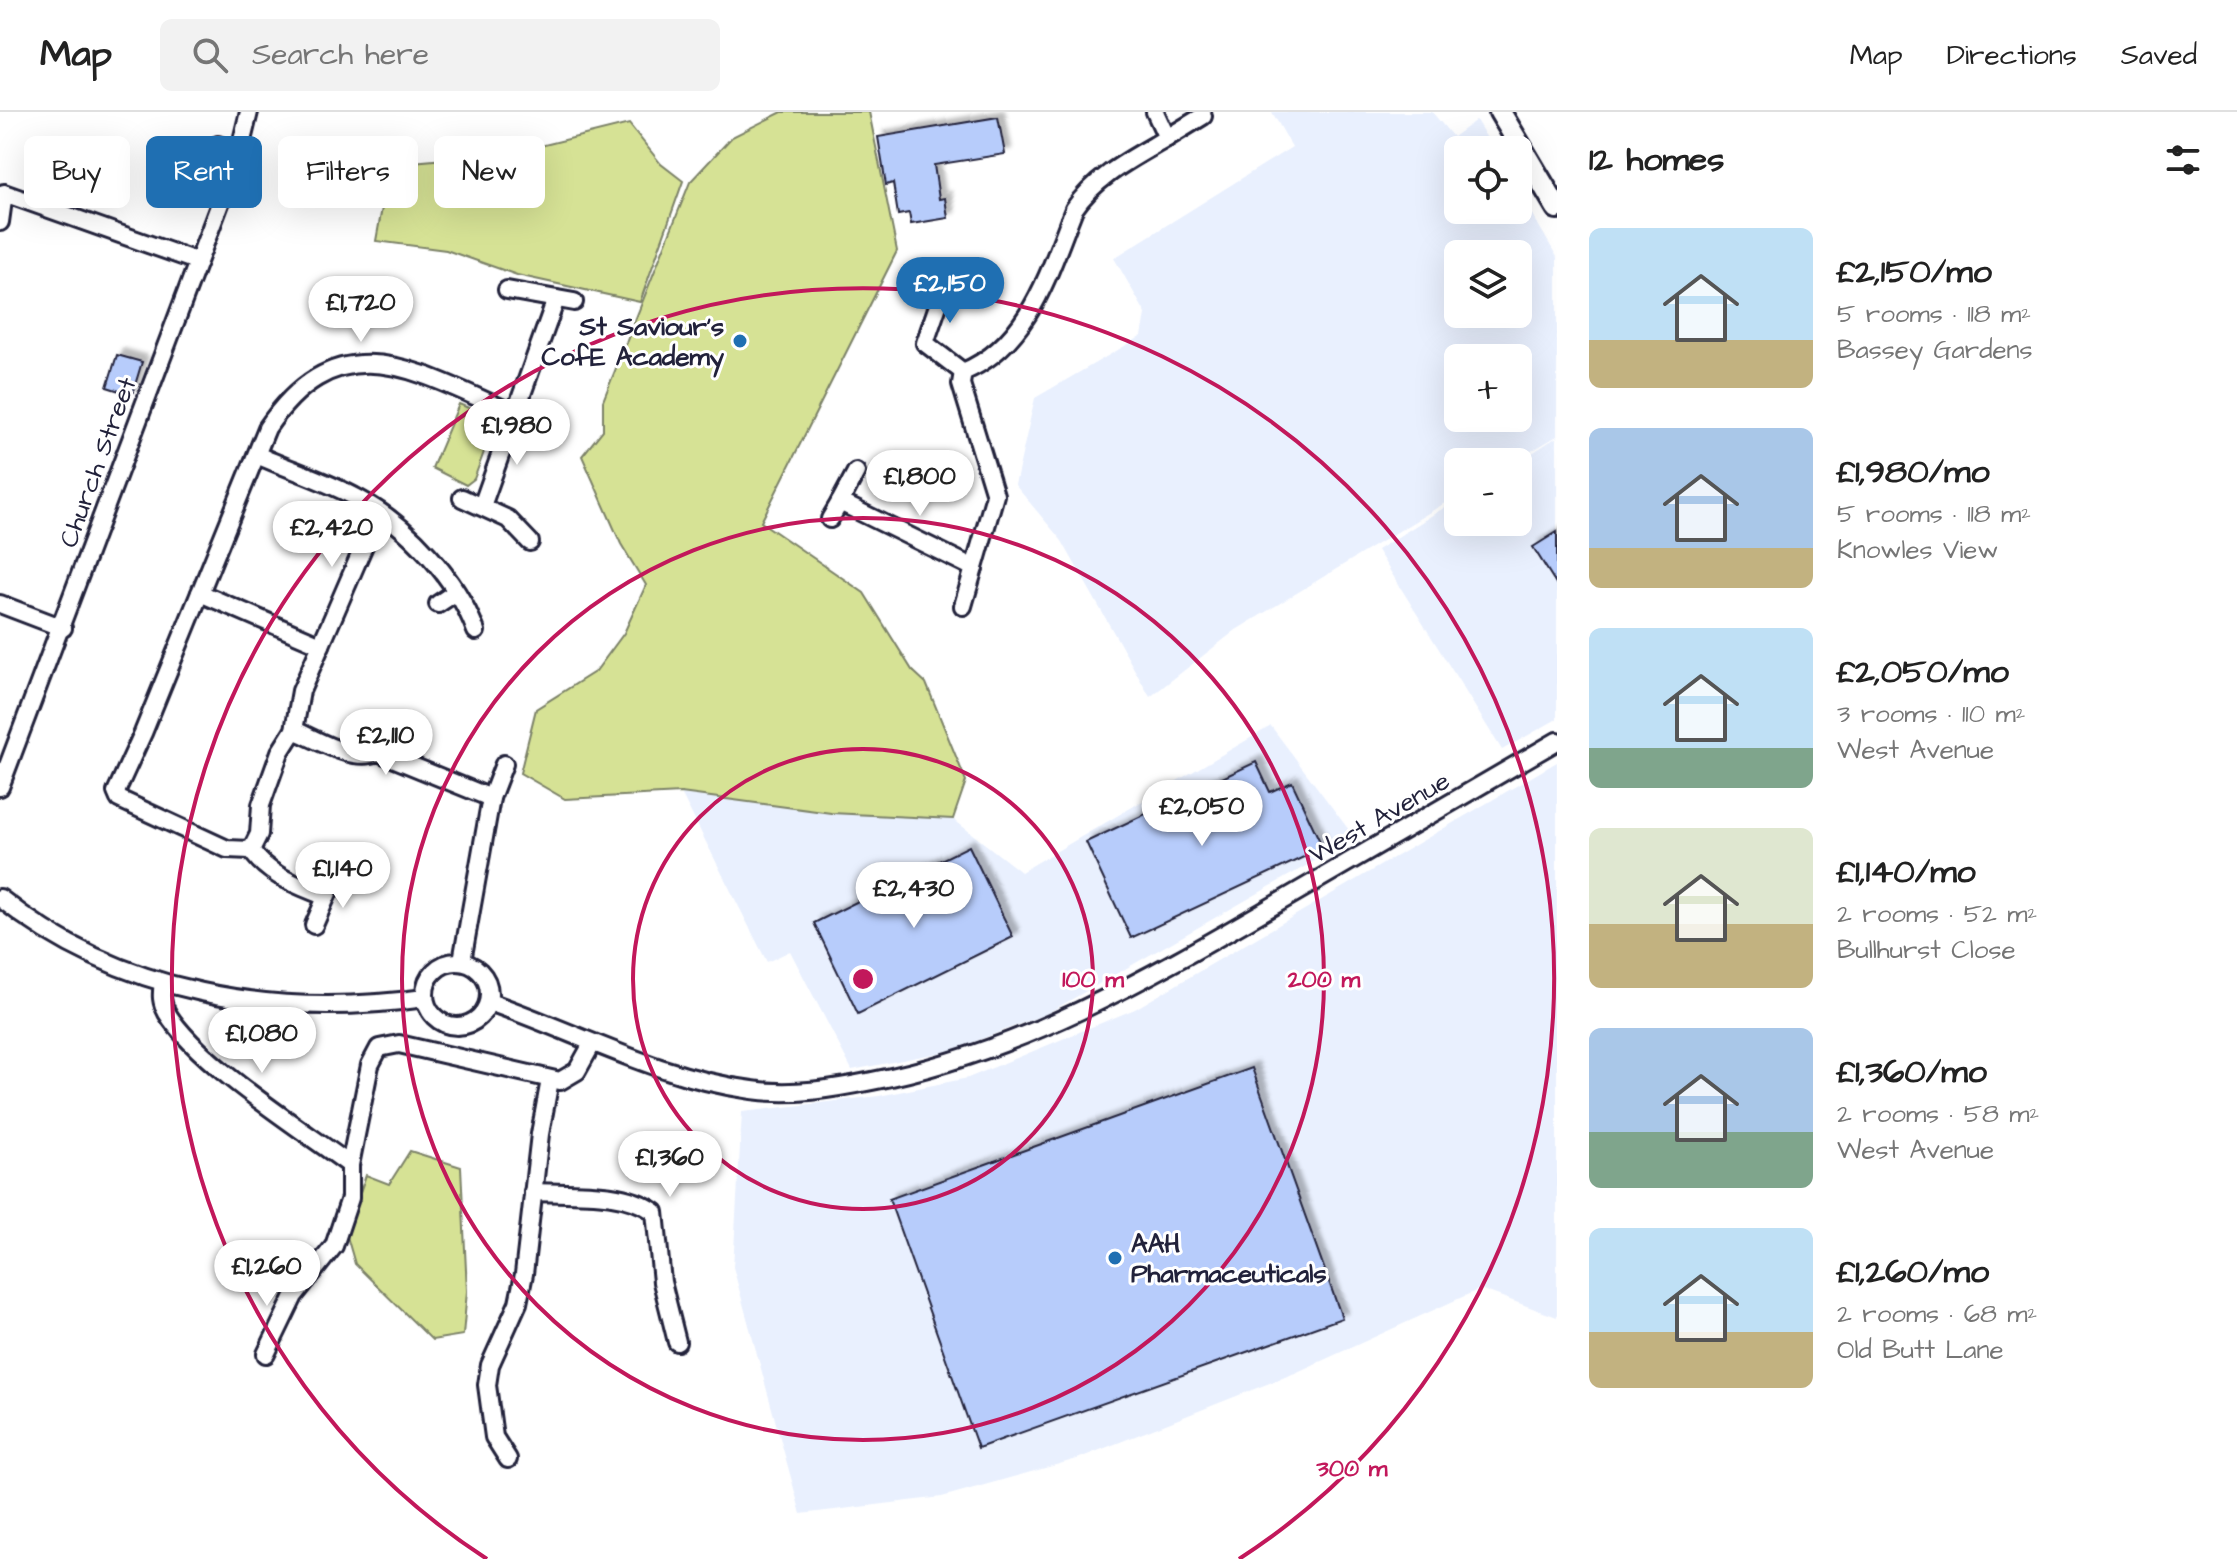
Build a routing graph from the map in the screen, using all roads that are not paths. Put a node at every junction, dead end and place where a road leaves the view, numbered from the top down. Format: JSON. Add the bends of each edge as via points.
{"nodes":[{"id":1,"x":249,"y":112,"type":"edge"},
{"id":2,"x":1155,"y":112,"type":"edge"},
{"id":3,"x":1500,"y":112,"type":"edge"},
{"id":4,"x":1203,"y":116,"type":"dead end"},
{"id":5,"x":243,"y":136,"type":"edge"},
{"id":6,"x":1167,"y":138,"type":"junction"},
{"id":7,"x":217,"y":208,"type":"edge"},
{"id":8,"x":1557,"y":208,"type":"edge"},
{"id":9,"x":0,"y":222,"type":"edge"},
{"id":10,"x":196,"y":261,"type":"junction"},
{"id":11,"x":974,"y":278,"type":"dead end"},
{"id":12,"x":507,"y":290,"type":"dead end"},
{"id":13,"x":556,"y":299,"type":"junction"},
{"id":14,"x":574,"y":302,"type":"dead end"},
{"id":15,"x":963,"y":372,"type":"junction"},
{"id":16,"x":515,"y":414,"type":"junction"},
{"id":17,"x":257,"y":455,"type":"junction"},
{"id":18,"x":856,"y":472,"type":"dead end"},
{"id":19,"x":462,"y":498,"type":"dead end"},
{"id":20,"x":840,"y":502,"type":"junction"},
{"id":21,"x":482,"y":506,"type":"junction"},
{"id":22,"x":383,"y":515,"type":"junction"},
{"id":23,"x":830,"y":519,"type":"dead end"},
{"id":24,"x":530,"y":542,"type":"dead end"},
{"id":25,"x":974,"y":568,"type":"junction"},
{"id":26,"x":456,"y":592,"type":"junction"},
{"id":27,"x":200,"y":593,"type":"junction"},
{"id":28,"x":0,"y":604,"type":"edge"},
{"id":29,"x":438,"y":604,"type":"dead end"},
{"id":30,"x":963,"y":606,"type":"dead end"},
{"id":31,"x":63,"y":628,"type":"junction"},
{"id":32,"x":476,"y":631,"type":"dead end"},
{"id":33,"x":321,"y":645,"type":"junction"},
{"id":34,"x":294,"y":730,"type":"junction"},
{"id":35,"x":1557,"y":741,"type":"edge"},
{"id":36,"x":504,"y":764,"type":"dead end"},
{"id":37,"x":0,"y":787,"type":"edge"},
{"id":38,"x":491,"y":798,"type":"junction"},
{"id":39,"x":251,"y":850,"type":"junction"},
{"id":40,"x":335,"y":877,"type":"dead end"},
{"id":41,"x":326,"y":897,"type":"junction"},
{"id":42,"x":0,"y":898,"type":"edge"},
{"id":43,"x":314,"y":925,"type":"dead end"},
{"id":44,"x":462,"y":961,"type":"junction"},
{"id":45,"x":163,"y":983,"type":"junction"},
{"id":46,"x":425,"y":998,"type":"junction"},
{"id":47,"x":489,"y":1002,"type":"junction"},
{"id":48,"x":592,"y":1044,"type":"junction"},
{"id":49,"x":550,"y":1080,"type":"junction"},
{"id":50,"x":350,"y":1165,"type":"junction"},
{"id":51,"x":533,"y":1192,"type":"junction"},
{"id":52,"x":677,"y":1342,"type":"dead end"},
{"id":53,"x":266,"y":1354,"type":"dead end"},
{"id":54,"x":508,"y":1459,"type":"dead end"}],
"edges":[{"from":1,"to":5,"type":"street","name":"Church Street"},
{"from":2,"to":6,"type":"street"},
{"from":3,"to":8,"type":"main road"},
{"from":4,"to":6,"type":"street"},
{"from":6,"to":15,"type":"street","via":[[1082,196],[1037,302],[1011,339],[982,364]]},
{"from":7,"to":10,"type":"street","name":"Church Street"},
{"from":9,"to":10,"type":"street","via":[[4,193]]},
{"from":10,"to":31,"type":"street","name":"Church Street"},
{"from":11,"to":15,"type":"street","via":[[944,288],[925,343]]},
{"from":12,"to":13,"type":"street"},
{"from":13,"to":14,"type":"street"},
{"from":13,"to":16,"type":"street"},
{"from":15,"to":25,"type":"street","via":[[961,384],[995,495]]},
{"from":16,"to":17,"type":"street","via":[[416,371],[355,364],[306,383],[285,401]]},
{"from":16,"to":21,"type":"street"},
{"from":17,"to":22,"type":"street","via":[[359,499]]},
{"from":17,"to":27,"type":"street"},
{"from":18,"to":20,"type":"street"},
{"from":19,"to":21,"type":"street"},
{"from":20,"to":23,"type":"street"},
{"from":20,"to":25,"type":"street"},
{"from":21,"to":24,"type":"street","via":[[517,526]]},
{"from":22,"to":26,"type":"street","via":[[399,526]]},
{"from":22,"to":33,"type":"street","via":[[366,541]]},
{"from":25,"to":30,"type":"street"},
{"from":26,"to":29,"type":"street"},
{"from":26,"to":32,"type":"street"},
{"from":27,"to":33,"type":"street"},
{"from":27,"to":39,"type":"street","via":[[116,792],[119,799],[227,849]]},
{"from":28,"to":31,"type":"street"},
{"from":31,"to":37,"type":"street","name":"Church Street"},
{"from":33,"to":34,"type":"street","via":[[301,691]]},
{"from":34,"to":38,"type":"street","via":[[343,751],[378,752]]},
{"from":34,"to":39,"type":"street","via":[[265,792],[259,834]]},
{"from":35,"to":48,"type":"street","name":"West Avenue","via":[[1134,986],[1026,1036],[930,1070],[832,1089],[753,1090],[688,1077]]},
{"from":36,"to":38,"type":"street"},
{"from":38,"to":44,"type":"street"},
{"from":39,"to":41,"type":"street","via":[[277,875]]},
{"from":40,"to":41,"type":"street"},
{"from":41,"to":43,"type":"street"},
{"from":42,"to":45,"type":"street","via":[[49,935]]},
{"from":44,"to":46,"type":"street","via":[[439,967],[428,981]]},
{"from":44,"to":47,"type":"street","via":[[480,971],[489,985]]},
{"from":45,"to":46,"type":"street","via":[[257,1002],[308,1006],[355,1008]]},
{"from":45,"to":50,"type":"street","via":[[161,998],[181,1032]]},
{"from":46,"to":47,"type":"street","via":[[440,1022],[456,1027],[472,1023]]},
{"from":47,"to":48,"type":"street","name":"West Avenue"},
{"from":48,"to":49,"type":"street","via":[[577,1071],[560,1081]]},
{"from":49,"to":50,"type":"street","via":[[399,1044],[379,1048],[370,1065]]},
{"from":49,"to":51,"type":"street"},
{"from":50,"to":53,"type":"street","via":[[350,1198],[334,1246],[294,1296]]},
{"from":51,"to":52,"type":"street","via":[[621,1198],[655,1212],[662,1282]]},
{"from":51,"to":54,"type":"street","via":[[518,1303],[490,1365],[487,1385],[494,1437]]}]}
